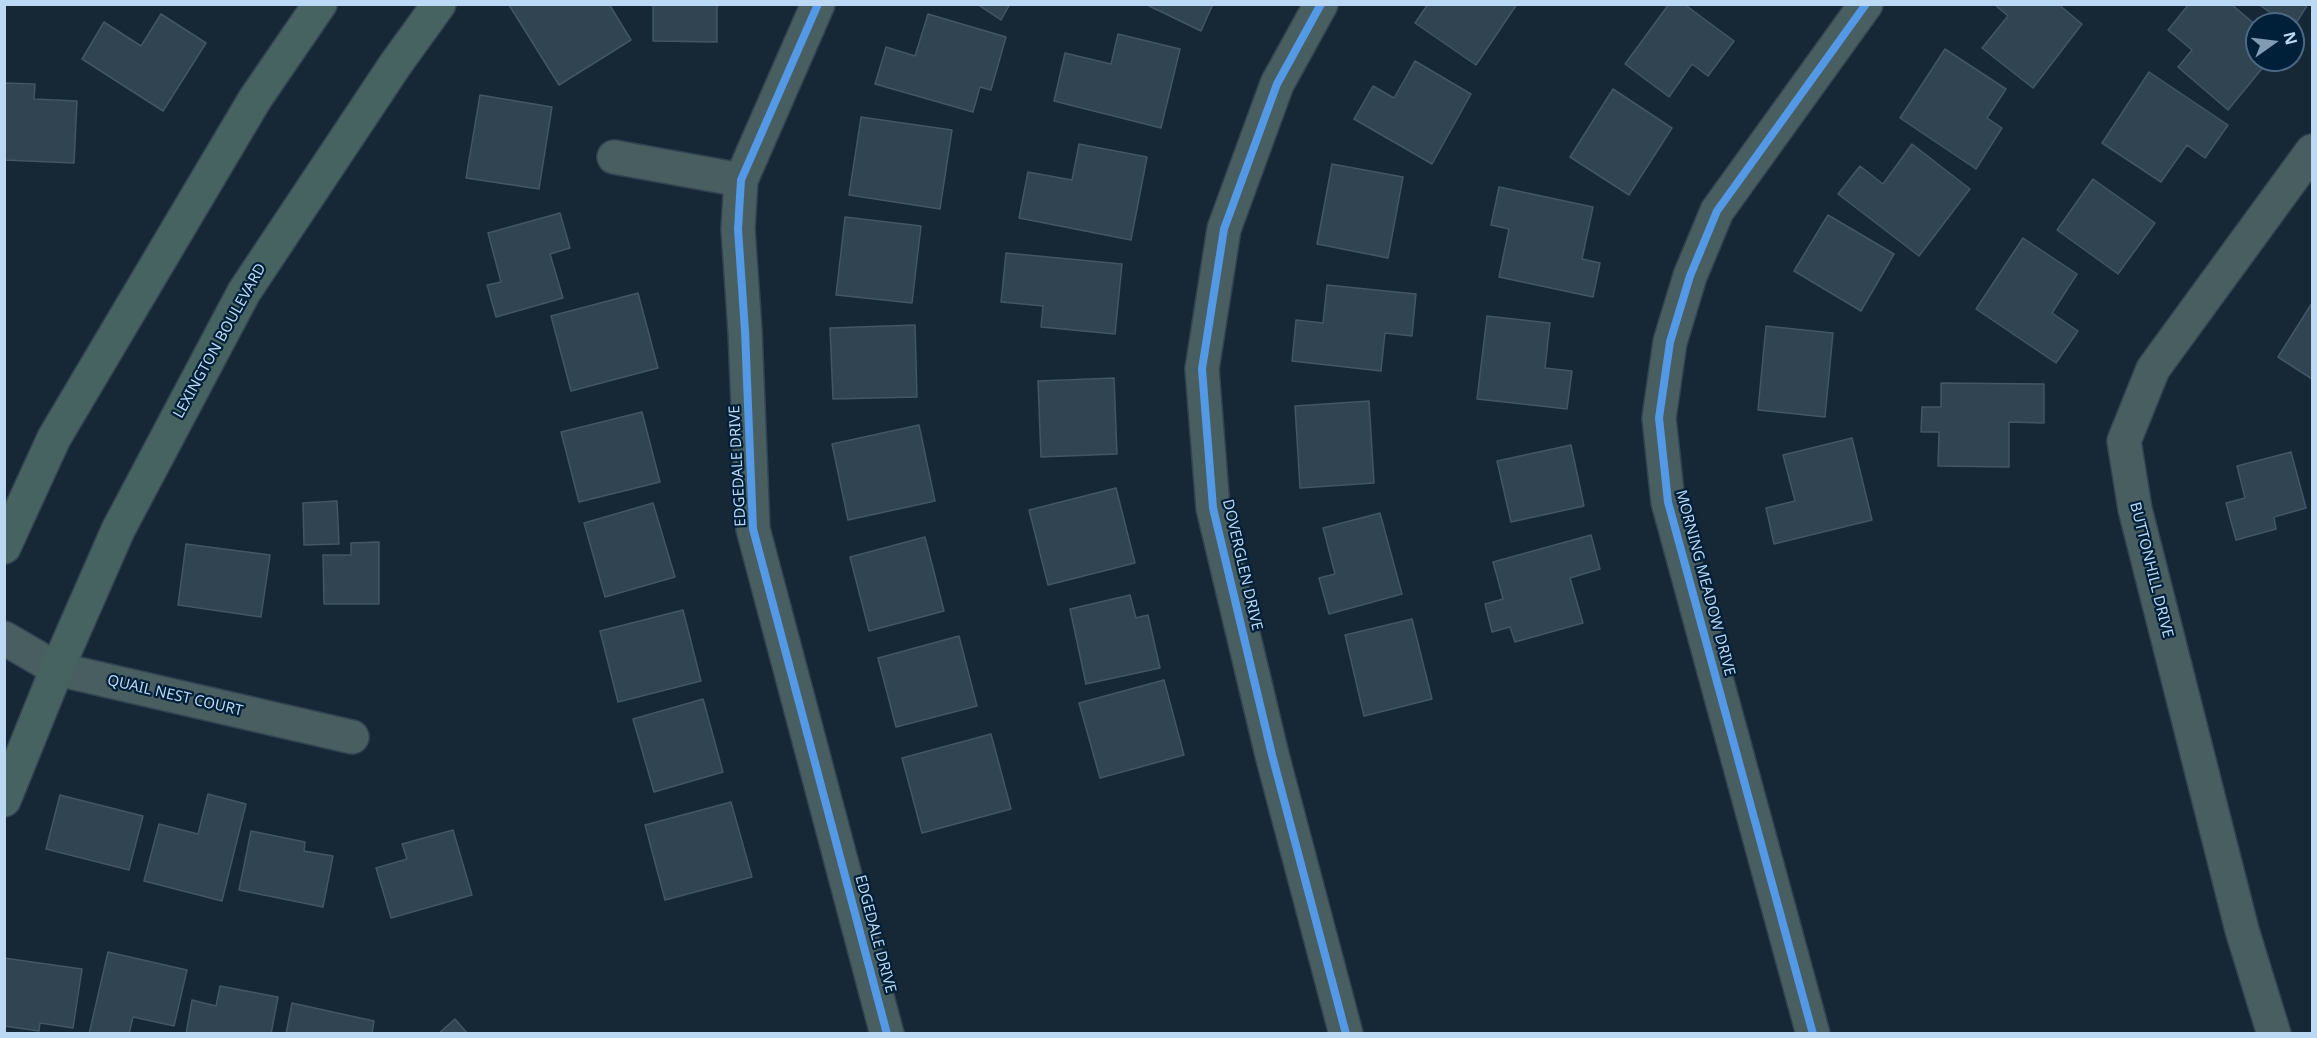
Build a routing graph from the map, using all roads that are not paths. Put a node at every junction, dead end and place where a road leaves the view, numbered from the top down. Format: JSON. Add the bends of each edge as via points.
{"nodes":[{"id":1,"x":320,"y":4,"type":"edge"},
{"id":2,"x":439,"y":4,"type":"edge"},
{"id":3,"x":818,"y":4,"type":"edge"},
{"id":4,"x":1321,"y":4,"type":"edge"},
{"id":5,"x":1866,"y":4,"type":"edge"},
{"id":6,"x":2313,"y":151,"type":"edge"},
{"id":7,"x":614,"y":157,"type":"dead end"},
{"id":8,"x":741,"y":180,"type":"junction"},
{"id":9,"x":4,"y":546,"type":"edge"},
{"id":10,"x":4,"y":638,"type":"edge"},
{"id":11,"x":57,"y":669,"type":"junction"},
{"id":12,"x":352,"y":737,"type":"dead end"},
{"id":13,"x":4,"y":800,"type":"edge"},
{"id":14,"x":887,"y":1034,"type":"edge"},
{"id":15,"x":1346,"y":1034,"type":"edge"},
{"id":16,"x":1813,"y":1034,"type":"edge"},
{"id":17,"x":2274,"y":1034,"type":"edge"}],
"edges":[{"from":1,"to":9,"type":"street","via":[[255,99],[60,428]]},
{"from":2,"to":11,"type":"street","name":"LEXINGTON BOULEVARD","via":[[244,292],[118,530]]},
{"from":3,"to":8,"type":"street","name":"EDGEDALE DRIVE"},
{"from":4,"to":15,"type":"street","name":"DOVERGLEN DRIVE","via":[[1277,84],[1224,229],[1202,369],[1213,508],[1272,755]]},
{"from":5,"to":16,"type":"street","name":"MORNING MEADOW DRIVE","via":[[1717,211],[1690,276],[1670,342],[1659,418],[1668,502]]},
{"from":6,"to":17,"type":"street","name":"BUTTONHILL DRIVE","via":[[2153,369],[2124,441],[2141,531],[2242,930]]},
{"from":7,"to":8,"type":"street"},
{"from":8,"to":14,"type":"street","name":"EDGEDALE DRIVE","via":[[738,229],[753,529]]},
{"from":10,"to":11,"type":"street","name":"QUAIL NEST COURT"},
{"from":11,"to":12,"type":"street","name":"QUAIL NEST COURT"},
{"from":11,"to":13,"type":"street","name":"LEXINGTON BOULEVARD"}]}
